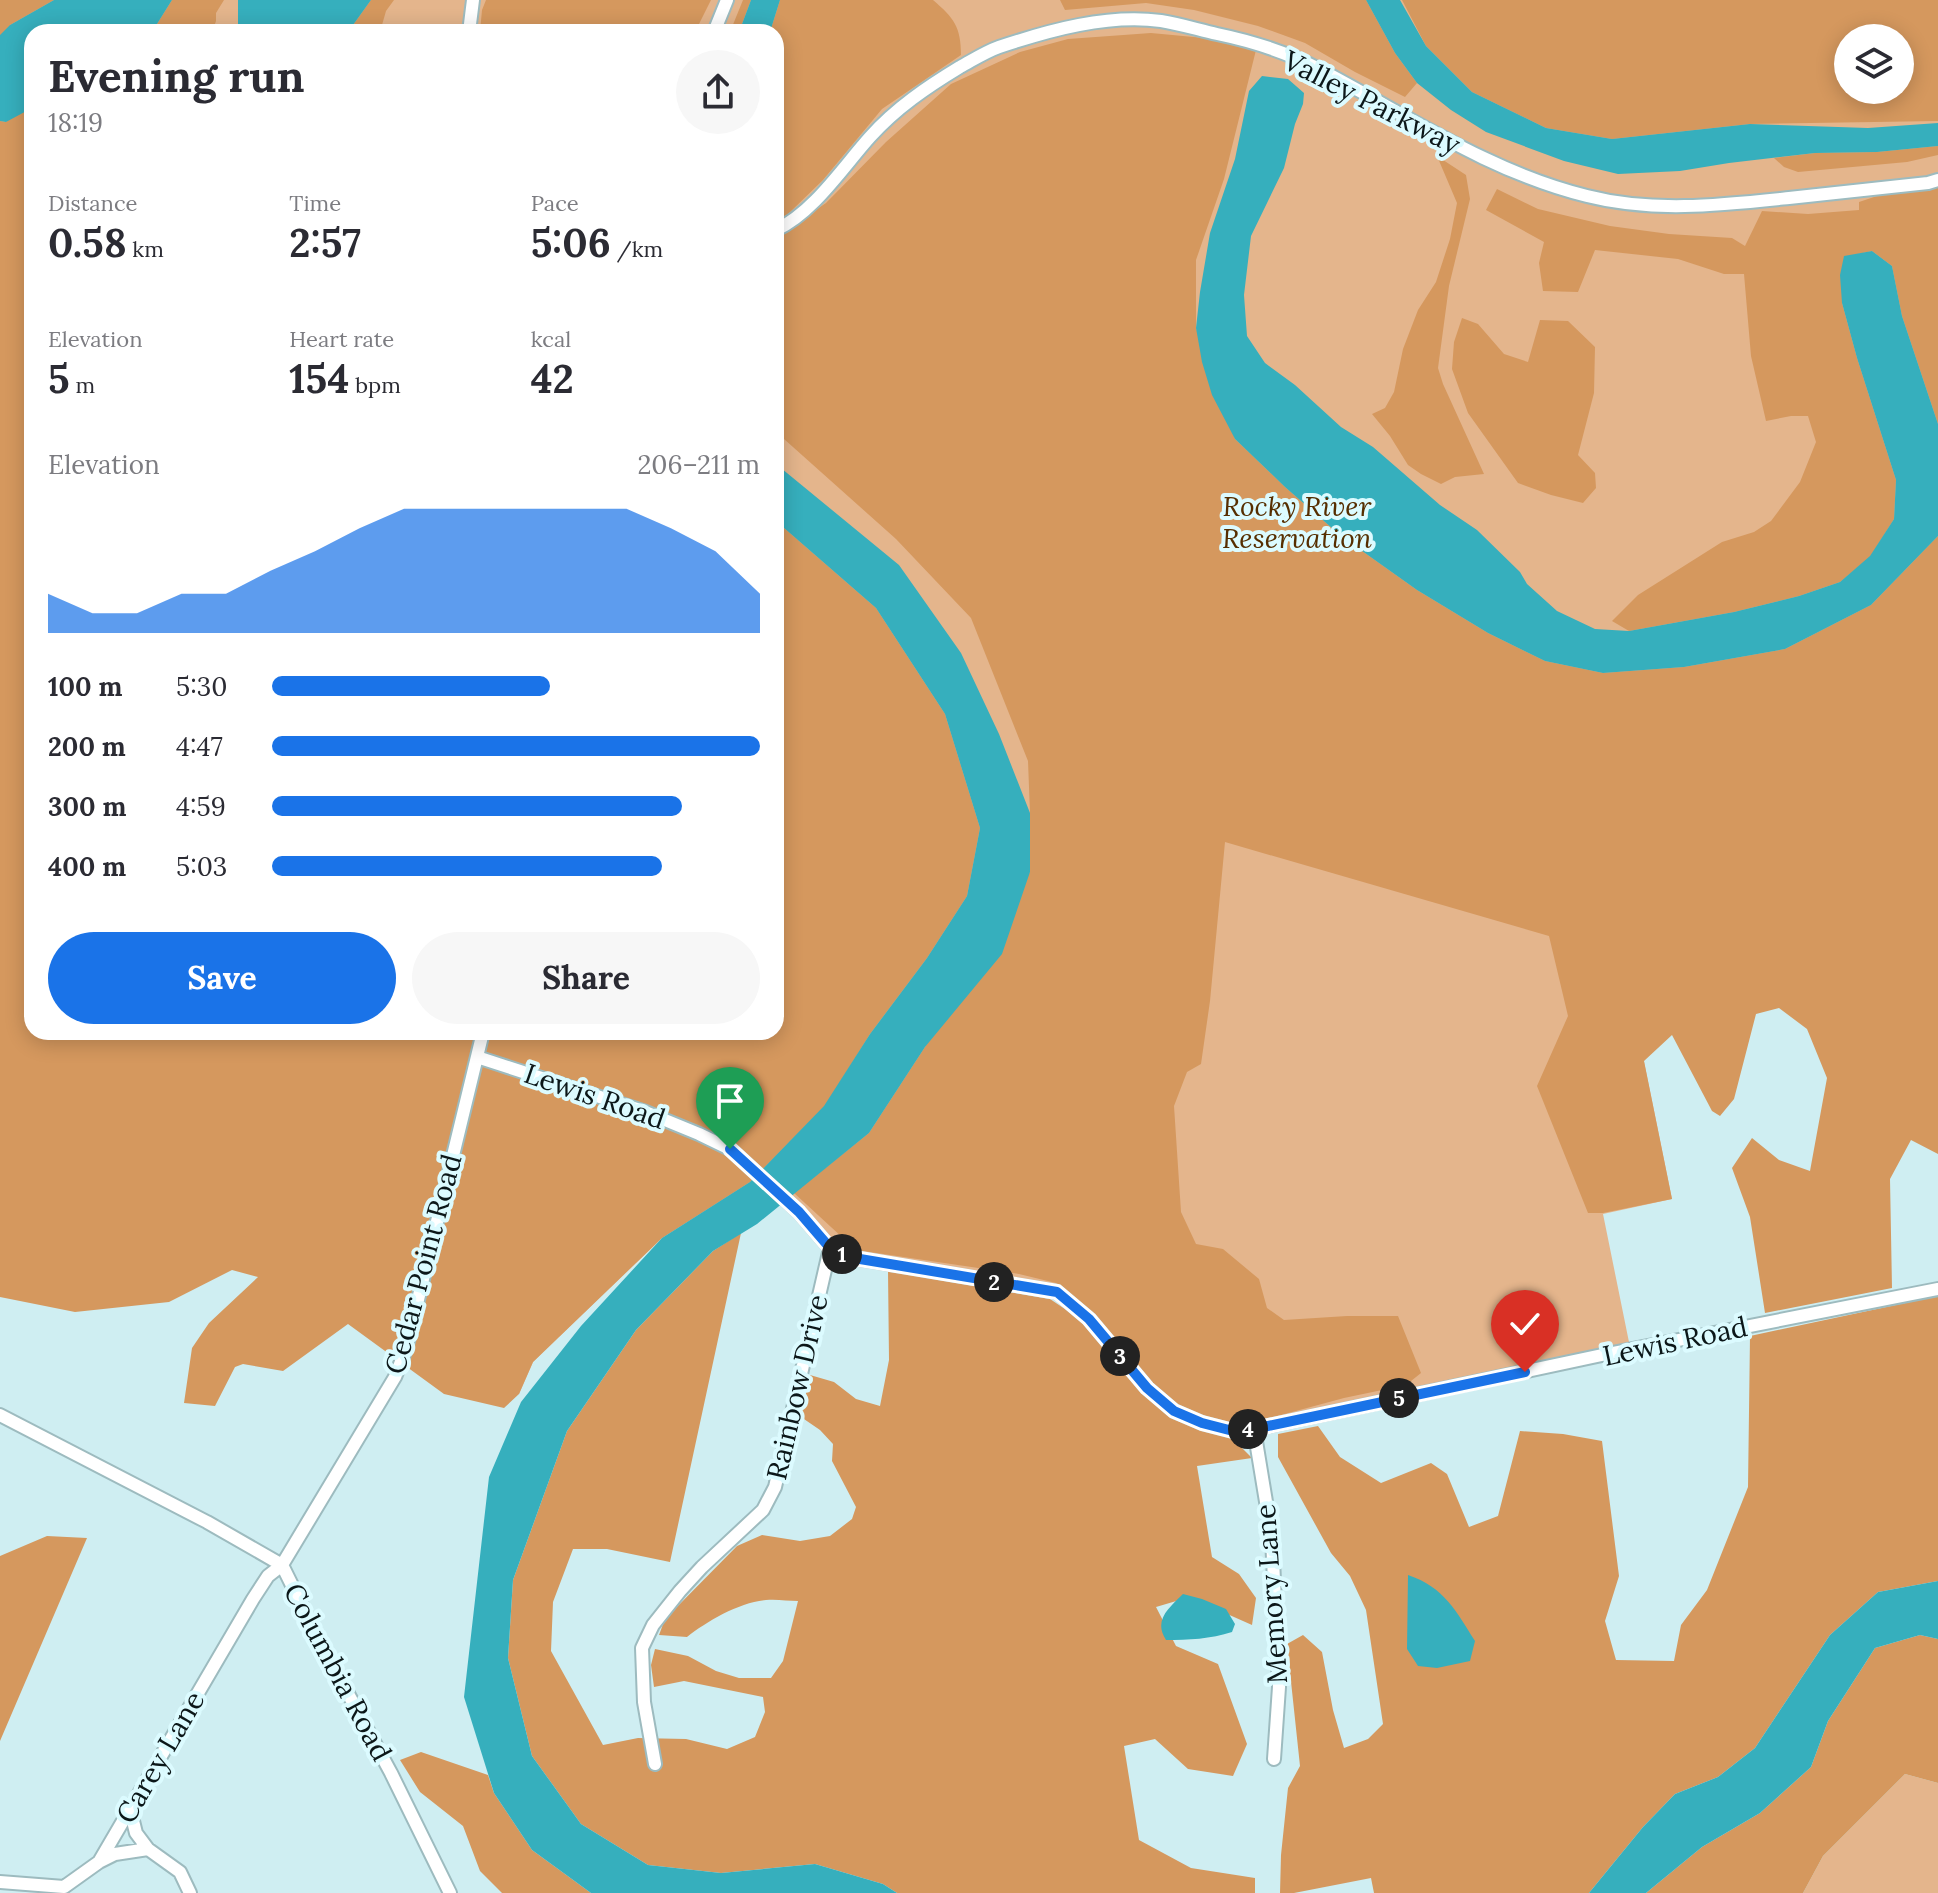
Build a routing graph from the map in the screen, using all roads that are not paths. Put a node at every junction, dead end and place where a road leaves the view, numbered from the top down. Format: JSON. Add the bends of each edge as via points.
{"nodes":[{"id":1,"x":473,"y":0,"type":"edge"},
{"id":2,"x":727,"y":0,"type":"edge"},
{"id":3,"x":470,"y":24,"type":"edge"},
{"id":4,"x":717,"y":24,"type":"edge"},
{"id":5,"x":1938,"y":180,"type":"edge"},
{"id":6,"x":784,"y":224,"type":"edge"},
{"id":7,"x":481,"y":1040,"type":"edge"},
{"id":8,"x":477,"y":1057,"type":"junction"},
{"id":9,"x":830,"y":1248,"type":"junction"},
{"id":10,"x":1938,"y":1289,"type":"edge"},
{"id":11,"x":0,"y":1415,"type":"edge"},
{"id":12,"x":1254,"y":1429,"type":"junction"},
{"id":13,"x":282,"y":1565,"type":"junction"},
{"id":14,"x":1274,"y":1759,"type":"dead end"},
{"id":15,"x":655,"y":1764,"type":"dead end"},
{"id":16,"x":133,"y":1804,"type":"junction"},
{"id":17,"x":148,"y":1849,"type":"junction"},
{"id":18,"x":99,"y":1862,"type":"junction"},
{"id":19,"x":0,"y":1882,"type":"edge"},
{"id":20,"x":190,"y":1893,"type":"edge"},
{"id":21,"x":450,"y":1893,"type":"edge"}],
"edges":[{"from":1,"to":3,"type":"street"},
{"from":2,"to":4,"type":"street"},
{"from":5,"to":6,"type":"street","name":"Valley Parkway","via":[[1685,206],[1590,197],[1486,160],[1315,67],[1264,47],[1161,21],[1125,20],[1066,28],[996,48],[935,82],[898,108],[810,205]]},
{"from":7,"to":8,"type":"street","name":"Cedar Point Road"},
{"from":8,"to":9,"type":"street","name":"Lewis Road","via":[[643,1111],[730,1149]]},
{"from":8,"to":13,"type":"street","name":"Cedar Point Road","via":[[401,1363]]},
{"from":9,"to":12,"type":"street","name":"Lewis Road","via":[[848,1257],[1057,1292],[1174,1411],[1233,1431]]},
{"from":9,"to":15,"type":"street","name":"Rainbow Drive","via":[[775,1487],[763,1510],[680,1591],[642,1648],[644,1702]]},
{"from":10,"to":12,"type":"street","name":"Lewis Road"},
{"from":11,"to":13,"type":"street","name":"Columbia Road"},
{"from":12,"to":14,"type":"street","name":"Memory Lane","via":[[1272,1538],[1279,1687]]},
{"from":13,"to":16,"type":"street","name":"Carey Lane","via":[[253,1599]]},
{"from":13,"to":21,"type":"street","name":"Columbia Road"},
{"from":16,"to":17,"type":"street","via":[[136,1833]]},
{"from":16,"to":18,"type":"street","name":"Carey Lane"},
{"from":17,"to":18,"type":"street"},
{"from":17,"to":20,"type":"street","via":[[180,1872]]},
{"from":18,"to":19,"type":"street","name":"Carey Lane","via":[[64,1887]]}]}
